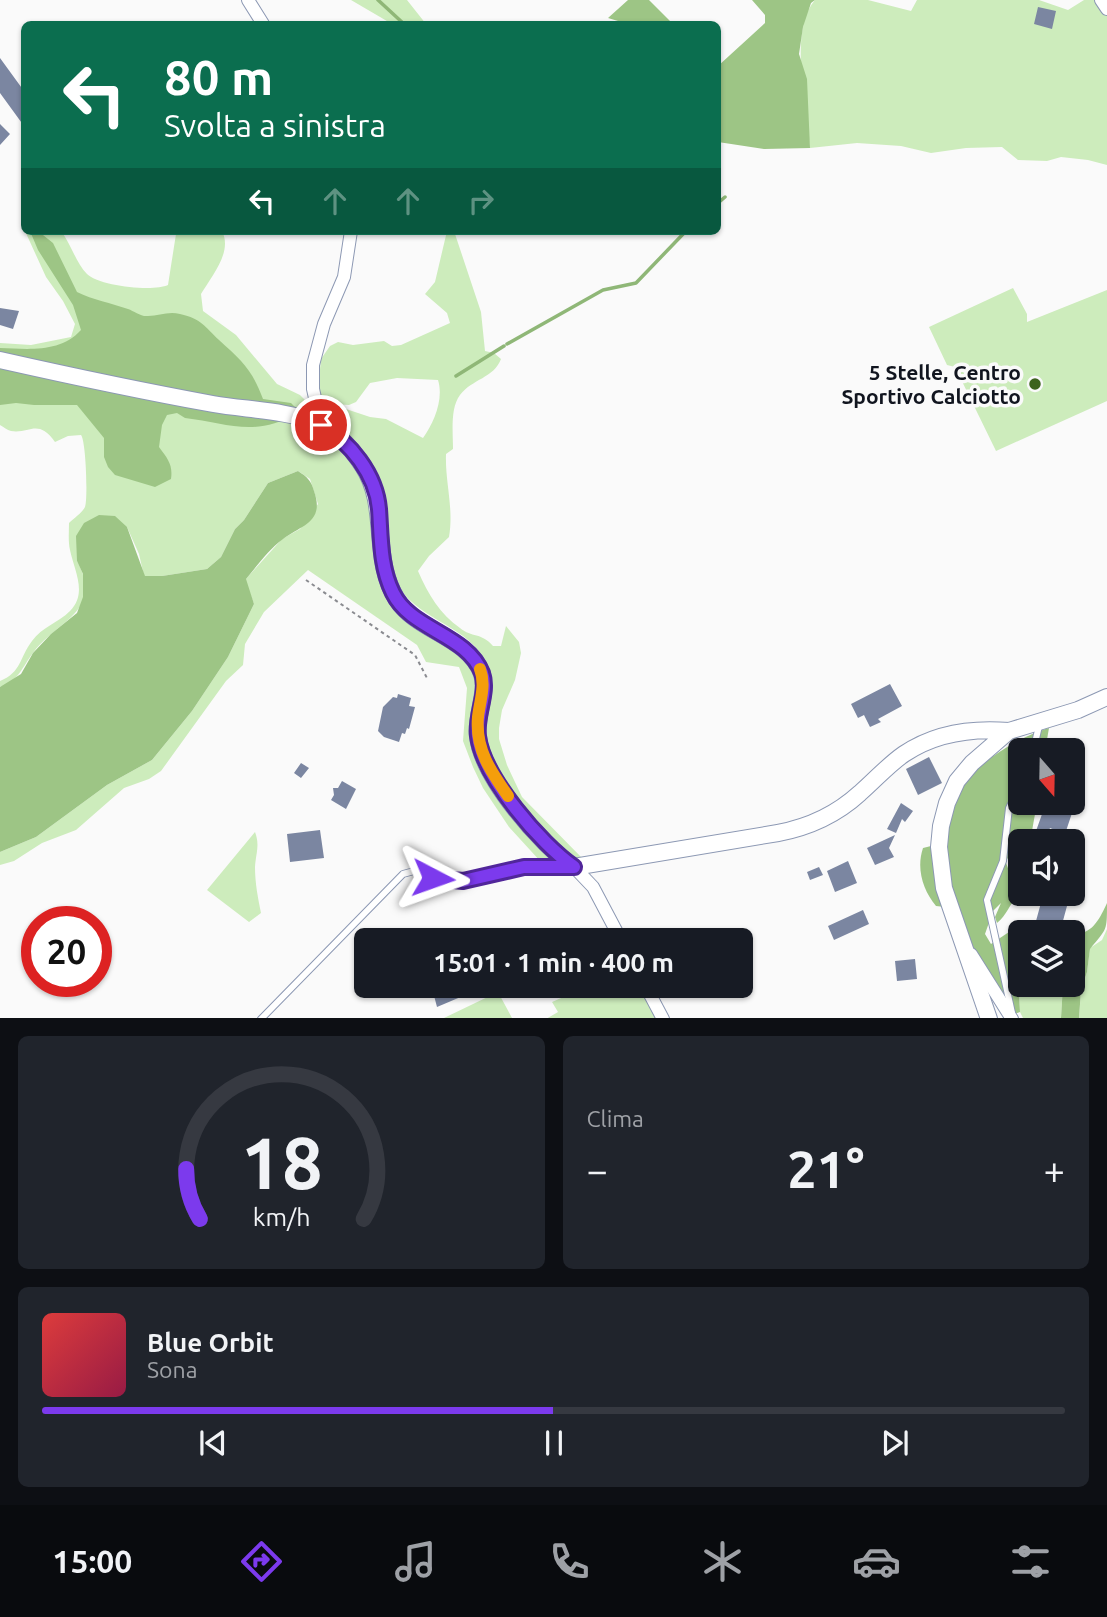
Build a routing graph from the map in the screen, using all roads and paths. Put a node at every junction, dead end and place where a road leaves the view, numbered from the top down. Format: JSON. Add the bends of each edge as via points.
{"nodes":[{"id":1,"x":248,"y":0,"type":"edge"},
{"id":2,"x":1101,"y":0,"type":"edge"},
{"id":3,"x":1107,"y":9,"type":"edge"},
{"id":4,"x":261,"y":21,"type":"edge"},
{"id":5,"x":350,"y":235,"type":"edge"},
{"id":6,"x":0,"y":360,"type":"edge"},
{"id":7,"x":321,"y":425,"type":"junction"},
{"id":8,"x":306,"y":580,"type":"dead end"},
{"id":9,"x":428,"y":680,"type":"dead end"},
{"id":10,"x":1107,"y":698,"type":"edge"},
{"id":11,"x":1040,"y":722,"type":"junction"},
{"id":12,"x":1009,"y":732,"type":"junction"},
{"id":13,"x":1036,"y":738,"type":"edge"},
{"id":14,"x":1008,"y":816,"type":"edge"},
{"id":15,"x":574,"y":867,"type":"junction"},
{"id":16,"x":615,"y":928,"type":"edge"},
{"id":17,"x":965,"y":944,"type":"junction"},
{"id":18,"x":981,"y":992,"type":"junction"},
{"id":19,"x":652,"y":998,"type":"edge"},
{"id":20,"x":261,"y":1018,"type":"edge"},
{"id":21,"x":663,"y":1018,"type":"edge"},
{"id":22,"x":978,"y":1018,"type":"edge"},
{"id":23,"x":989,"y":1018,"type":"edge"},
{"id":24,"x":1011,"y":1018,"type":"edge"}],
"edges":[{"from":1,"to":4,"type":"street"},
{"from":2,"to":3,"type":"street"},
{"from":5,"to":7,"type":"street","via":[[344,278],[313,365]]},
{"from":6,"to":7,"type":"street"},
{"from":7,"to":15,"type":"street","via":[[355,454],[370,479],[379,506],[384,569],[396,598],[417,619],[474,658],[481,671],[478,737],[492,773],[538,836]]},
{"from":8,"to":9,"type":"path","via":[[415,655]]},
{"from":10,"to":11,"type":"street"},
{"from":11,"to":12,"type":"street"},
{"from":11,"to":13,"type":"lane"},
{"from":12,"to":15,"type":"street","via":[[971,730],[913,748],[839,810],[806,826]]},
{"from":12,"to":17,"type":"street","via":[[957,781],[941,826],[944,888]]},
{"from":14,"to":24,"type":"lane","via":[[1003,861],[988,900]]},
{"from":15,"to":16,"type":"street","via":[[593,887]]},
{"from":15,"to":20,"type":"lane","via":[[524,867],[463,881],[440,880],[414,871],[403,874]]},
{"from":17,"to":18,"type":"street"},
{"from":17,"to":24,"type":"street"},
{"from":18,"to":22,"type":"street"},
{"from":18,"to":23,"type":"street"},
{"from":18,"to":24,"type":"street"},
{"from":19,"to":21,"type":"street"}]}
